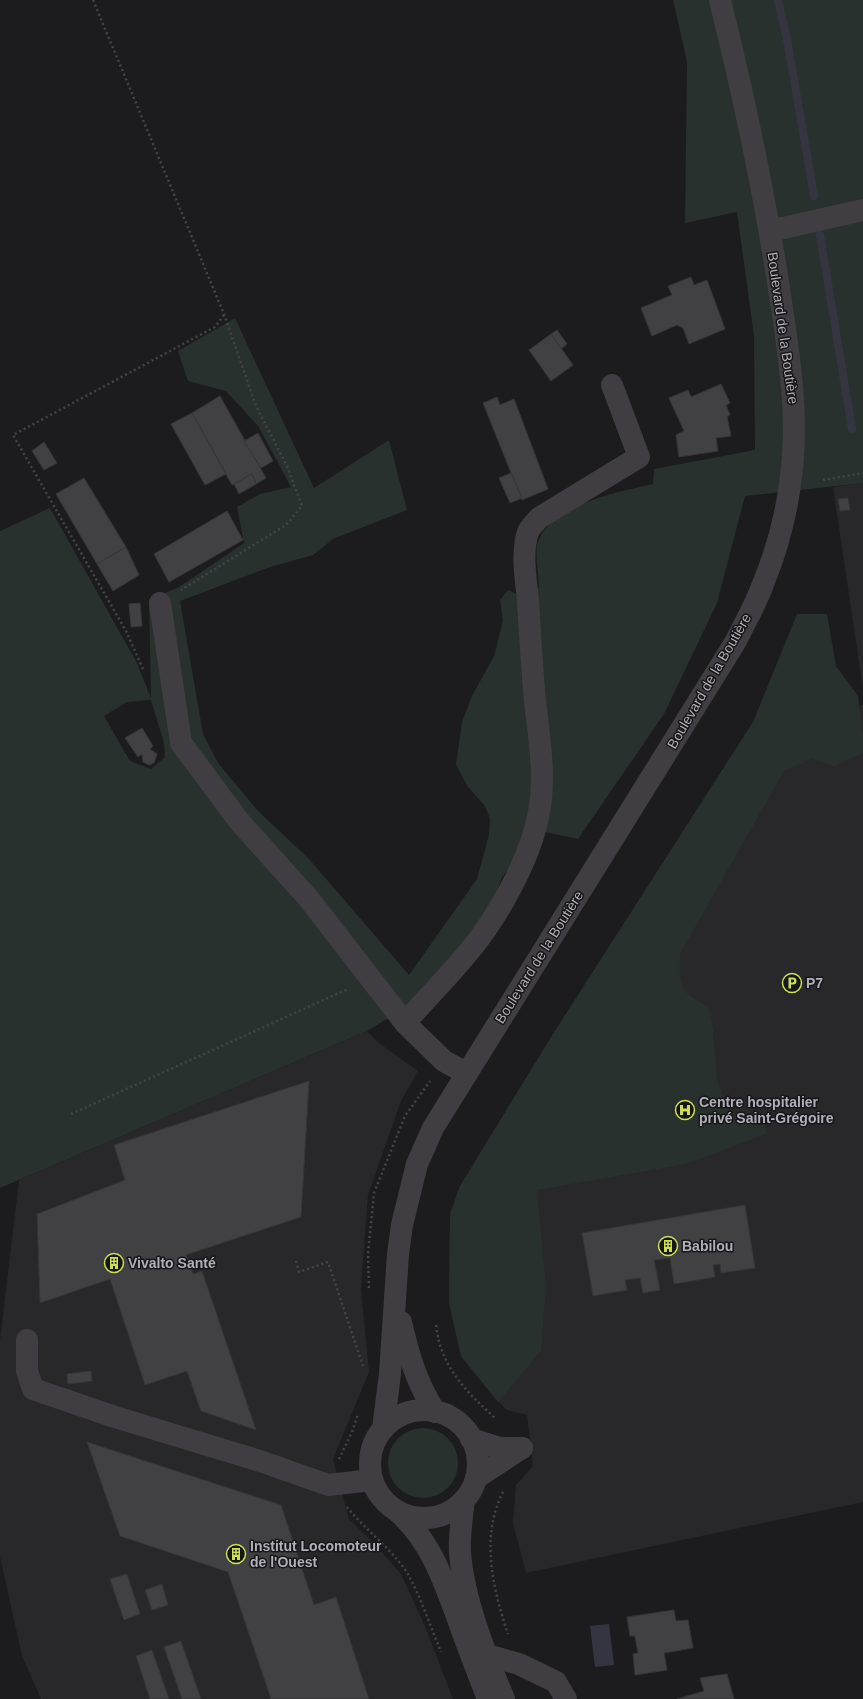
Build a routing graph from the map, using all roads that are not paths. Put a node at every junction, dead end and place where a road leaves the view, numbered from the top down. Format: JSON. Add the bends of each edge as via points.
{"nodes":[{"id":1,"x":720,"y":0,"type":"edge"},
{"id":2,"x":855,"y":211,"type":"edge"},
{"id":3,"x":770,"y":231,"type":"junction"},
{"id":4,"x":612,"y":385,"type":"dead end"},
{"id":5,"x":160,"y":603,"type":"road end"},
{"id":6,"x":404,"y":1023,"type":"junction"},
{"id":7,"x":466,"y":1073,"type":"junction"},
{"id":8,"x":396,"y":1304,"type":"junction"},
{"id":9,"x":27,"y":1340,"type":"dead end"},
{"id":10,"x":435,"y":1412,"type":"junction"},
{"id":11,"x":383,"y":1428,"type":"junction"},
{"id":12,"x":471,"y":1439,"type":"junction"},
{"id":13,"x":476,"y":1478,"type":"junction"},
{"id":14,"x":372,"y":1480,"type":"junction"},
{"id":15,"x":464,"y":1500,"type":"junction"},
{"id":16,"x":396,"y":1511,"type":"junction"},
{"id":17,"x":487,"y":1655,"type":"junction"},
{"id":18,"x":488,"y":1699,"type":"edge"},
{"id":19,"x":504,"y":1699,"type":"edge"},
{"id":20,"x":566,"y":1699,"type":"edge"}],
"edges":[{"from":1,"to":3,"type":"street","name":"Boulevard de la Boutière"},
{"from":2,"to":3,"type":"street"},
{"from":3,"to":7,"type":"street","name":"Boulevard de la Boutière","via":[[793,385],[794,424],[792,475],[787,504],[763,585],[736,641]]},
{"from":4,"to":6,"type":"street","via":[[638,457],[540,518],[529,531],[526,544],[534,693],[542,756],[542,787],[534,834],[506,896],[487,928],[468,954]]},
{"from":5,"to":6,"type":"street","via":[[181,743],[239,820],[309,899]]},
{"from":6,"to":7,"type":"street","via":[[444,1062]]},
{"from":7,"to":8,"type":"street","name":"Boulevard de la Boutière","via":[[433,1128],[417,1164],[402,1225]]},
{"from":8,"to":10,"type":"street","name":"Boulevard de la Boutière","via":[[410,1361]]},
{"from":8,"to":11,"type":"street","name":"Boulevard de la Boutière"},
{"from":9,"to":14,"type":"street","via":[[27,1371],[33,1389],[328,1485]]},
{"from":10,"to":11,"type":"street","via":[[421,1410],[407,1413]]},
{"from":10,"to":12,"type":"street","via":[[449,1417],[462,1426]]},
{"from":11,"to":14,"type":"street","via":[[371,1453]]},
{"from":12,"to":13,"type":"street","via":[[478,1464]]},
{"from":12,"to":13,"type":"street","via":[[500,1448],[522,1448]]},
{"from":13,"to":15,"type":"street"},
{"from":14,"to":16,"type":"street","via":[[381,1497]]},
{"from":15,"to":16,"type":"street","via":[[440,1516],[425,1518]]},
{"from":15,"to":17,"type":"street","via":[[460,1551],[470,1601]]},
{"from":16,"to":18,"type":"street","via":[[412,1525],[432,1555],[446,1585]]},
{"from":17,"to":19,"type":"street"},
{"from":17,"to":20,"type":"street","via":[[519,1664],[556,1682]]}]}
